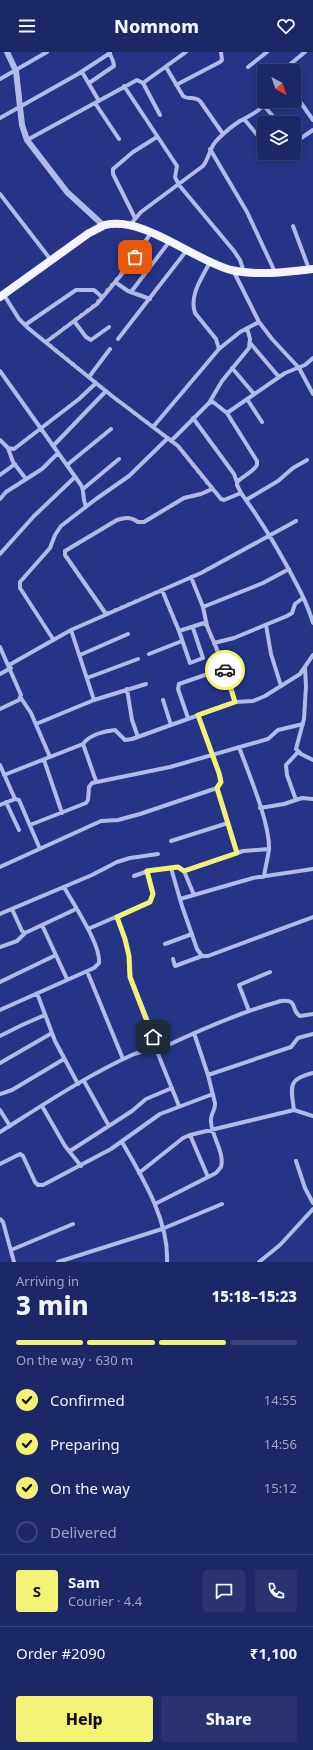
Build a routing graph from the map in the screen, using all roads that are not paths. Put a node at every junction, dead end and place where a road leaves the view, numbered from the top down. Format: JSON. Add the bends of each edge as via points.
{"nodes":[{"id":1,"x":7,"y":52,"type":"edge"},
{"id":2,"x":47,"y":52,"type":"edge"},
{"id":3,"x":186,"y":52,"type":"edge"},
{"id":4,"x":221,"y":52,"type":"edge"},
{"id":5,"x":267,"y":52,"type":"edge"},
{"id":6,"x":305,"y":52,"type":"edge"},
{"id":7,"x":109,"y":53,"type":"edge"},
{"id":8,"x":290,"y":64,"type":"edge"},
{"id":9,"x":166,"y":67,"type":"junction"},
{"id":10,"x":248,"y":67,"type":"dead end"},
{"id":11,"x":16,"y":71,"type":"junction"},
{"id":12,"x":82,"y":72,"type":"junction"},
{"id":13,"x":0,"y":79,"type":"edge"},
{"id":14,"x":89,"y":83,"type":"junction"},
{"id":15,"x":143,"y":83,"type":"junction"},
{"id":16,"x":176,"y":85,"type":"junction"},
{"id":17,"x":124,"y":86,"type":"junction"},
{"id":18,"x":97,"y":102,"type":"junction"},
{"id":19,"x":301,"y":103,"type":"edge"},
{"id":20,"x":19,"y":106,"type":"junction"},
{"id":21,"x":261,"y":108,"type":"edge"},
{"id":22,"x":266,"y":108,"type":"edge"},
{"id":23,"x":160,"y":115,"type":"dead end"},
{"id":24,"x":272,"y":116,"type":"edge"},
{"id":25,"x":0,"y":118,"type":"edge"},
{"id":26,"x":244,"y":119,"type":"junction"},
{"id":27,"x":313,"y":120,"type":"edge"},
{"id":28,"x":313,"y":130,"type":"edge"},
{"id":29,"x":223,"y":134,"type":"junction"},
{"id":30,"x":257,"y":135,"type":"edge"},
{"id":31,"x":157,"y":137,"type":"junction"},
{"id":32,"x":301,"y":138,"type":"edge"},
{"id":33,"x":119,"y":139,"type":"dead end"},
{"id":34,"x":27,"y":140,"type":"junction"},
{"id":35,"x":210,"y":149,"type":"junction"},
{"id":36,"x":179,"y":185,"type":"junction"},
{"id":37,"x":0,"y":194,"type":"edge"},
{"id":38,"x":135,"y":218,"type":"junction"},
{"id":39,"x":130,"y":225,"type":"junction"},
{"id":40,"x":104,"y":226,"type":"junction"},
{"id":41,"x":293,"y":226,"type":"dead end"},
{"id":42,"x":151,"y":233,"type":"junction"},
{"id":43,"x":169,"y":242,"type":"junction"},
{"id":44,"x":187,"y":250,"type":"junction"},
{"id":45,"x":51,"y":260,"type":"junction"},
{"id":46,"x":210,"y":262,"type":"junction"},
{"id":47,"x":311,"y":269,"type":"edge"},
{"id":48,"x":233,"y":270,"type":"junction"},
{"id":49,"x":244,"y":272,"type":"junction"},
{"id":50,"x":275,"y":272,"type":"junction"},
{"id":51,"x":114,"y":282,"type":"junction"},
{"id":52,"x":131,"y":292,"type":"junction"},
{"id":53,"x":2,"y":296,"type":"edge"},
{"id":54,"x":103,"y":296,"type":"junction"},
{"id":55,"x":150,"y":299,"type":"junction"},
{"id":56,"x":74,"y":321,"type":"junction"},
{"id":57,"x":259,"y":322,"type":"junction"},
{"id":58,"x":25,"y":325,"type":"junction"},
{"id":59,"x":108,"y":327,"type":"dead end"},
{"id":60,"x":247,"y":328,"type":"junction"},
{"id":61,"x":118,"y":339,"type":"dead end"},
{"id":62,"x":46,"y":342,"type":"junction"},
{"id":63,"x":250,"y":344,"type":"junction"},
{"id":64,"x":218,"y":349,"type":"junction"},
{"id":65,"x":110,"y":350,"type":"dead end"},
{"id":66,"x":313,"y":358,"type":"edge"},
{"id":67,"x":232,"y":368,"type":"junction"},
{"id":68,"x":299,"y":368,"type":"junction"},
{"id":69,"x":0,"y":371,"type":"edge"},
{"id":70,"x":89,"y":377,"type":"junction"},
{"id":71,"x":279,"y":377,"type":"junction"},
{"id":72,"x":96,"y":382,"type":"junction"},
{"id":73,"x":106,"y":391,"type":"junction"},
{"id":74,"x":254,"y":394,"type":"junction"},
{"id":75,"x":313,"y":394,"type":"edge"},
{"id":76,"x":247,"y":399,"type":"junction"},
{"id":77,"x":209,"y":403,"type":"junction"},
{"id":78,"x":226,"y":414,"type":"junction"},
{"id":79,"x":193,"y":418,"type":"junction"},
{"id":80,"x":262,"y":422,"type":"dead end"},
{"id":81,"x":40,"y":427,"type":"junction"},
{"id":82,"x":152,"y":427,"type":"junction"},
{"id":83,"x":110,"y":429,"type":"dead end"},
{"id":84,"x":170,"y":439,"type":"junction"},
{"id":85,"x":1,"y":443,"type":"edge"},
{"id":86,"x":53,"y":446,"type":"junction"},
{"id":87,"x":8,"y":448,"type":"junction"},
{"id":88,"x":58,"y":452,"type":"junction"},
{"id":89,"x":118,"y":459,"type":"dead end"},
{"id":90,"x":307,"y":460,"type":"dead end"},
{"id":91,"x":15,"y":464,"type":"junction"},
{"id":92,"x":67,"y":465,"type":"junction"},
{"id":93,"x":0,"y":475,"type":"edge"},
{"id":94,"x":75,"y":477,"type":"junction"},
{"id":95,"x":26,"y":479,"type":"junction"},
{"id":96,"x":237,"y":482,"type":"junction"},
{"id":97,"x":83,"y":489,"type":"junction"},
{"id":98,"x":212,"y":489,"type":"junction"},
{"id":99,"x":241,"y":493,"type":"junction"},
{"id":100,"x":0,"y":499,"type":"edge"},
{"id":101,"x":246,"y":500,"type":"junction"},
{"id":102,"x":86,"y":506,"type":"junction"},
{"id":103,"x":296,"y":521,"type":"dead end"},
{"id":104,"x":270,"y":535,"type":"junction"},
{"id":105,"x":0,"y":554,"type":"edge"},
{"id":106,"x":289,"y":569,"type":"junction"},
{"id":107,"x":191,"y":577,"type":"junction"},
{"id":108,"x":162,"y":590,"type":"junction"},
{"id":109,"x":303,"y":598,"type":"junction"},
{"id":110,"x":202,"y":607,"type":"junction"},
{"id":111,"x":106,"y":614,"type":"junction"},
{"id":112,"x":313,"y":623,"type":"edge"},
{"id":113,"x":266,"y":625,"type":"junction"},
{"id":114,"x":207,"y":626,"type":"junction"},
{"id":115,"x":193,"y":628,"type":"junction"},
{"id":116,"x":71,"y":630,"type":"junction"},
{"id":117,"x":179,"y":631,"type":"junction"},
{"id":118,"x":128,"y":634,"type":"dead end"},
{"id":119,"x":53,"y":639,"type":"junction"},
{"id":120,"x":182,"y":642,"type":"junction"},
{"id":121,"x":214,"y":643,"type":"junction"},
{"id":122,"x":0,"y":647,"type":"edge"},
{"id":123,"x":148,"y":654,"type":"dead end"},
{"id":124,"x":80,"y":655,"type":"junction"},
{"id":125,"x":313,"y":655,"type":"edge"},
{"id":126,"x":138,"y":659,"type":"dead end"},
{"id":127,"x":10,"y":667,"type":"junction"},
{"id":128,"x":224,"y":668,"type":"junction"},
{"id":129,"x":305,"y":668,"type":"junction"},
{"id":130,"x":0,"y":674,"type":"edge"},
{"id":131,"x":87,"y":678,"type":"junction"},
{"id":132,"x":146,"y":684,"type":"dead end"},
{"id":133,"x":281,"y":686,"type":"junction"},
{"id":134,"x":127,"y":689,"type":"junction"},
{"id":135,"x":21,"y":698,"type":"junction"},
{"id":136,"x":94,"y":700,"type":"junction"},
{"id":137,"x":164,"y":700,"type":"dead end"},
{"id":138,"x":235,"y":702,"type":"junction"},
{"id":139,"x":0,"y":709,"type":"edge"},
{"id":140,"x":198,"y":715,"type":"junction"},
{"id":141,"x":188,"y":718,"type":"junction"},
{"id":142,"x":36,"y":724,"type":"junction"},
{"id":143,"x":171,"y":724,"type":"junction"},
{"id":144,"x":303,"y":724,"type":"junction"},
{"id":145,"x":138,"y":737,"type":"junction"},
{"id":146,"x":83,"y":744,"type":"junction"},
{"id":147,"x":239,"y":747,"type":"junction"},
{"id":148,"x":298,"y":752,"type":"junction"},
{"id":149,"x":212,"y":755,"type":"junction"},
{"id":150,"x":50,"y":757,"type":"junction"},
{"id":151,"x":44,"y":760,"type":"junction"},
{"id":152,"x":313,"y":760,"type":"edge"},
{"id":153,"x":0,"y":765,"type":"edge"},
{"id":154,"x":4,"y":775,"type":"junction"},
{"id":155,"x":96,"y":781,"type":"junction"},
{"id":156,"x":217,"y":788,"type":"junction"},
{"id":157,"x":14,"y":799,"type":"junction"},
{"id":158,"x":313,"y":799,"type":"edge"},
{"id":159,"x":296,"y":800,"type":"junction"},
{"id":160,"x":6,"y":802,"type":"junction"},
{"id":161,"x":0,"y":805,"type":"edge"},
{"id":162,"x":260,"y":808,"type":"junction"},
{"id":163,"x":62,"y":813,"type":"junction"},
{"id":164,"x":228,"y":823,"type":"junction"},
{"id":165,"x":30,"y":826,"type":"junction"},
{"id":166,"x":19,"y":830,"type":"dead end"},
{"id":167,"x":171,"y":841,"type":"dead end"},
{"id":168,"x":40,"y":849,"type":"junction"},
{"id":169,"x":269,"y":849,"type":"junction"},
{"id":170,"x":237,"y":853,"type":"junction"},
{"id":171,"x":158,"y":854,"type":"dead end"},
{"id":172,"x":0,"y":867,"type":"edge"},
{"id":173,"x":171,"y":868,"type":"junction"},
{"id":174,"x":313,"y":869,"type":"edge"},
{"id":175,"x":147,"y":871,"type":"junction"},
{"id":176,"x":184,"y":871,"type":"junction"},
{"id":177,"x":134,"y":876,"type":"dead end"},
{"id":178,"x":264,"y":877,"type":"junction"},
{"id":179,"x":64,"y":887,"type":"junction"},
{"id":180,"x":194,"y":895,"type":"junction"},
{"id":181,"x":180,"y":899,"type":"junction"},
{"id":182,"x":76,"y":909,"type":"junction"},
{"id":183,"x":12,"y":910,"type":"junction"},
{"id":184,"x":0,"y":914,"type":"edge"},
{"id":185,"x":117,"y":917,"type":"junction"},
{"id":186,"x":313,"y":917,"type":"edge"},
{"id":187,"x":42,"y":925,"type":"junction"},
{"id":188,"x":88,"y":929,"type":"junction"},
{"id":189,"x":25,"y":933,"type":"junction"},
{"id":190,"x":192,"y":934,"type":"junction"},
{"id":191,"x":165,"y":944,"type":"dead end"},
{"id":192,"x":0,"y":947,"type":"edge"},
{"id":193,"x":56,"y":955,"type":"junction"},
{"id":194,"x":202,"y":956,"type":"junction"},
{"id":195,"x":174,"y":959,"type":"dead end"},
{"id":196,"x":87,"y":971,"type":"junction"},
{"id":197,"x":270,"y":972,"type":"dead end"},
{"id":198,"x":67,"y":980,"type":"junction"},
{"id":199,"x":0,"y":982,"type":"edge"},
{"id":200,"x":37,"y":993,"type":"junction"},
{"id":201,"x":0,"y":1010,"type":"edge"},
{"id":202,"x":249,"y":1011,"type":"junction"},
{"id":203,"x":313,"y":1014,"type":"edge"},
{"id":204,"x":45,"y":1015,"type":"junction"},
{"id":205,"x":194,"y":1032,"type":"junction"},
{"id":206,"x":52,"y":1033,"type":"junction"},
{"id":207,"x":313,"y":1034,"type":"edge"},
{"id":208,"x":0,"y":1036,"type":"edge"},
{"id":209,"x":157,"y":1048,"type":"junction"},
{"id":210,"x":64,"y":1059,"type":"junction"},
{"id":211,"x":124,"y":1059,"type":"junction"},
{"id":212,"x":0,"y":1063,"type":"edge"},
{"id":213,"x":313,"y":1073,"type":"edge"},
{"id":214,"x":208,"y":1075,"type":"junction"},
{"id":215,"x":84,"y":1081,"type":"junction"},
{"id":216,"x":78,"y":1084,"type":"junction"},
{"id":217,"x":172,"y":1088,"type":"junction"},
{"id":218,"x":0,"y":1094,"type":"edge"},
{"id":219,"x":213,"y":1094,"type":"junction"},
{"id":220,"x":42,"y":1106,"type":"junction"},
{"id":221,"x":179,"y":1106,"type":"junction"},
{"id":222,"x":0,"y":1110,"type":"edge"},
{"id":223,"x":294,"y":1110,"type":"junction"},
{"id":224,"x":313,"y":1116,"type":"edge"},
{"id":225,"x":10,"y":1126,"type":"junction"},
{"id":226,"x":110,"y":1126,"type":"junction"},
{"id":227,"x":212,"y":1129,"type":"junction"},
{"id":228,"x":0,"y":1132,"type":"edge"},
{"id":229,"x":190,"y":1135,"type":"junction"},
{"id":230,"x":122,"y":1142,"type":"junction"},
{"id":231,"x":70,"y":1151,"type":"junction"},
{"id":232,"x":296,"y":1161,"type":"dead end"},
{"id":233,"x":0,"y":1164,"type":"edge"},
{"id":234,"x":81,"y":1166,"type":"junction"},
{"id":235,"x":139,"y":1173,"type":"junction"},
{"id":236,"x":208,"y":1177,"type":"junction"},
{"id":237,"x":313,"y":1203,"type":"edge"},
{"id":238,"x":155,"y":1204,"type":"junction"},
{"id":239,"x":222,"y":1204,"type":"dead end"},
{"id":240,"x":313,"y":1209,"type":"edge"},
{"id":241,"x":0,"y":1219,"type":"edge"},
{"id":242,"x":73,"y":1224,"type":"dead end"},
{"id":243,"x":162,"y":1229,"type":"junction"},
{"id":244,"x":11,"y":1250,"type":"junction"},
{"id":245,"x":14,"y":1262,"type":"edge"},
{"id":246,"x":58,"y":1262,"type":"edge"},
{"id":247,"x":167,"y":1262,"type":"edge"},
{"id":248,"x":259,"y":1262,"type":"edge"}],
"edges":[{"from":1,"to":11,"type":"street"},
{"from":2,"to":11,"type":"street"},
{"from":3,"to":9,"type":"street"},
{"from":4,"to":16,"type":"street","via":[[220,62]]},
{"from":5,"to":10,"type":"street"},
{"from":6,"to":8,"type":"street"},
{"from":7,"to":12,"type":"street"},
{"from":7,"to":14,"type":"street","via":[[114,66]]},
{"from":9,"to":15,"type":"street"},
{"from":9,"to":16,"type":"street"},
{"from":11,"to":13,"type":"street"},
{"from":11,"to":20,"type":"street"},
{"from":12,"to":14,"type":"street"},
{"from":12,"to":20,"type":"street"},
{"from":14,"to":18,"type":"street"},
{"from":15,"to":17,"type":"street","via":[[137,80]]},
{"from":15,"to":23,"type":"street"},
{"from":16,"to":29,"type":"street","via":[[186,98],[197,98],[203,103]]},
{"from":17,"to":18,"type":"street"},
{"from":17,"to":31,"type":"street"},
{"from":18,"to":33,"type":"street"},
{"from":18,"to":34,"type":"street"},
{"from":19,"to":27,"type":"street"},
{"from":20,"to":25,"type":"street"},
{"from":20,"to":34,"type":"street"},
{"from":21,"to":26,"type":"street"},
{"from":22,"to":24,"type":"street"},
{"from":26,"to":29,"type":"street"},
{"from":26,"to":30,"type":"street"},
{"from":28,"to":32,"type":"street"},
{"from":29,"to":35,"type":"street"},
{"from":31,"to":36,"type":"street","via":[[177,166],[175,177]]},
{"from":31,"to":38,"type":"street","via":[[113,169],[113,174]]},
{"from":34,"to":40,"type":"street","via":[[67,192]]},
{"from":35,"to":36,"type":"street","via":[[203,166]]},
{"from":35,"to":50,"type":"street","via":[[247,212]]},
{"from":36,"to":38,"type":"street"},
{"from":36,"to":49,"type":"street","via":[[234,251]]},
{"from":37,"to":45,"type":"street"},
{"from":38,"to":39,"type":"street"},
{"from":39,"to":40,"type":"main road"},
{"from":39,"to":42,"type":"main road"},
{"from":40,"to":45,"type":"main road","via":[[89,233]]},
{"from":41,"to":47,"type":"street"},
{"from":42,"to":43,"type":"main road"},
{"from":42,"to":51,"type":"street"},
{"from":43,"to":44,"type":"main road"},
{"from":43,"to":52,"type":"street"},
{"from":44,"to":46,"type":"main road"},
{"from":44,"to":55,"type":"street"},
{"from":45,"to":53,"type":"main road"},
{"from":46,"to":48,"type":"main road"},
{"from":46,"to":64,"type":"street","via":[[194,295],[193,307],[216,339]]},
{"from":47,"to":50,"type":"main road"},
{"from":48,"to":49,"type":"main road"},
{"from":48,"to":57,"type":"street"},
{"from":49,"to":50,"type":"main road"},
{"from":51,"to":52,"type":"street"},
{"from":51,"to":54,"type":"street"},
{"from":52,"to":55,"type":"street"},
{"from":53,"to":58,"type":"street"},
{"from":54,"to":56,"type":"street"},
{"from":54,"to":58,"type":"street","via":[[94,290],[76,290]]},
{"from":55,"to":61,"type":"street"},
{"from":56,"to":59,"type":"street","via":[[91,340]]},
{"from":56,"to":62,"type":"street"},
{"from":57,"to":60,"type":"street"},
{"from":57,"to":68,"type":"street"},
{"from":58,"to":62,"type":"street"},
{"from":60,"to":63,"type":"street"},
{"from":60,"to":64,"type":"street"},
{"from":62,"to":70,"type":"street"},
{"from":63,"to":67,"type":"street","via":[[247,352]]},
{"from":63,"to":71,"type":"street"},
{"from":64,"to":82,"type":"street"},
{"from":65,"to":70,"type":"street"},
{"from":66,"to":68,"type":"street"},
{"from":67,"to":74,"type":"street"},
{"from":67,"to":77,"type":"street"},
{"from":68,"to":71,"type":"street"},
{"from":68,"to":75,"type":"street"},
{"from":69,"to":81,"type":"street"},
{"from":70,"to":72,"type":"street"},
{"from":71,"to":74,"type":"street"},
{"from":72,"to":73,"type":"street"},
{"from":72,"to":81,"type":"street","via":[[79,399]]},
{"from":73,"to":82,"type":"street"},
{"from":73,"to":86,"type":"street"},
{"from":74,"to":76,"type":"street"},
{"from":76,"to":78,"type":"street"},
{"from":76,"to":80,"type":"street"},
{"from":77,"to":78,"type":"street","via":[[213,402]]},
{"from":77,"to":79,"type":"street"},
{"from":78,"to":96,"type":"street","via":[[257,461],[252,472]]},
{"from":79,"to":84,"type":"street"},
{"from":79,"to":96,"type":"street","via":[[234,474]]},
{"from":81,"to":86,"type":"street"},
{"from":81,"to":87,"type":"street","via":[[14,449]]},
{"from":82,"to":84,"type":"street"},
{"from":83,"to":92,"type":"street"},
{"from":84,"to":98,"type":"street","via":[[184,452]]},
{"from":84,"to":102,"type":"street","via":[[129,476]]},
{"from":85,"to":87,"type":"street"},
{"from":86,"to":88,"type":"street"},
{"from":87,"to":91,"type":"street"},
{"from":88,"to":92,"type":"street"},
{"from":88,"to":95,"type":"street","via":[[42,469]]},
{"from":89,"to":97,"type":"street"},
{"from":90,"to":101,"type":"street"},
{"from":91,"to":93,"type":"street"},
{"from":91,"to":95,"type":"street"},
{"from":92,"to":94,"type":"street"},
{"from":94,"to":97,"type":"street"},
{"from":94,"to":105,"type":"street","via":[[34,516]]},
{"from":95,"to":100,"type":"street"},
{"from":96,"to":99,"type":"street"},
{"from":97,"to":102,"type":"street"},
{"from":98,"to":99,"type":"street","via":[[224,500]]},
{"from":98,"to":111,"type":"street","via":[[184,498],[144,522],[126,518],[117,520],[65,551],[65,555]]},
{"from":99,"to":101,"type":"street"},
{"from":101,"to":104,"type":"street"},
{"from":102,"to":119,"type":"street","via":[[61,526],[50,548],[20,582],[20,588]]},
{"from":103,"to":104,"type":"street"},
{"from":104,"to":106,"type":"street"},
{"from":104,"to":107,"type":"street"},
{"from":106,"to":109,"type":"street"},
{"from":106,"to":110,"type":"street","via":[[263,583]]},
{"from":107,"to":108,"type":"street"},
{"from":107,"to":110,"type":"street"},
{"from":108,"to":111,"type":"street"},
{"from":108,"to":117,"type":"street"},
{"from":109,"to":112,"type":"street"},
{"from":109,"to":113,"type":"street","via":[[295,604],[292,613]]},
{"from":110,"to":114,"type":"street"},
{"from":111,"to":116,"type":"street"},
{"from":113,"to":121,"type":"street"},
{"from":113,"to":133,"type":"street","via":[[271,654]]},
{"from":114,"to":115,"type":"street","via":[[204,623]]},
{"from":114,"to":121,"type":"street"},
{"from":115,"to":117,"type":"street"},
{"from":115,"to":120,"type":"street","via":[[203,658],[190,663]]},
{"from":116,"to":119,"type":"street"},
{"from":116,"to":124,"type":"street"},
{"from":117,"to":120,"type":"street"},
{"from":118,"to":124,"type":"street"},
{"from":119,"to":127,"type":"street"},
{"from":120,"to":123,"type":"street"},
{"from":121,"to":128,"type":"street"},
{"from":122,"to":127,"type":"street"},
{"from":124,"to":131,"type":"street"},
{"from":125,"to":129,"type":"street"},
{"from":126,"to":131,"type":"street"},
{"from":127,"to":130,"type":"street"},
{"from":127,"to":135,"type":"street"},
{"from":128,"to":138,"type":"street"},
{"from":128,"to":141,"type":"street","via":[[179,684],[178,689]]},
{"from":129,"to":133,"type":"street","via":[[294,679]]},
{"from":129,"to":144,"type":"street"},
{"from":131,"to":136,"type":"street"},
{"from":132,"to":134,"type":"street"},
{"from":133,"to":138,"type":"street","via":[[258,700]]},
{"from":134,"to":136,"type":"street"},
{"from":134,"to":145,"type":"street","via":[[132,720]]},
{"from":135,"to":139,"type":"street"},
{"from":135,"to":142,"type":"street","via":[[28,706]]},
{"from":136,"to":142,"type":"street"},
{"from":137,"to":143,"type":"street"},
{"from":138,"to":140,"type":"street"},
{"from":140,"to":141,"type":"street"},
{"from":140,"to":149,"type":"street"},
{"from":141,"to":143,"type":"street"},
{"from":142,"to":150,"type":"street"},
{"from":143,"to":145,"type":"street"},
{"from":144,"to":147,"type":"street","via":[[282,728],[268,739]]},
{"from":144,"to":148,"type":"street","via":[[296,748]]},
{"from":145,"to":146,"type":"street","via":[[125,740],[111,730],[91,736]]},
{"from":146,"to":150,"type":"street"},
{"from":146,"to":155,"type":"street"},
{"from":147,"to":149,"type":"street"},
{"from":147,"to":162,"type":"street"},
{"from":148,"to":152,"type":"street"},
{"from":148,"to":159,"type":"street","via":[[286,765]]},
{"from":149,"to":155,"type":"street","via":[[170,767]]},
{"from":149,"to":156,"type":"street","via":[[221,779]]},
{"from":150,"to":151,"type":"street"},
{"from":151,"to":154,"type":"street"},
{"from":151,"to":163,"type":"street"},
{"from":153,"to":154,"type":"street"},
{"from":154,"to":157,"type":"street"},
{"from":155,"to":163,"type":"street","via":[[90,785],[86,803]]},
{"from":156,"to":164,"type":"street"},
{"from":156,"to":168,"type":"street","via":[[118,820],[101,821]]},
{"from":157,"to":160,"type":"street"},
{"from":157,"to":165,"type":"street","via":[[19,800]]},
{"from":158,"to":159,"type":"street"},
{"from":159,"to":162,"type":"street"},
{"from":160,"to":161,"type":"street"},
{"from":160,"to":166,"type":"street"},
{"from":162,"to":169,"type":"street"},
{"from":163,"to":165,"type":"street"},
{"from":164,"to":167,"type":"street"},
{"from":164,"to":170,"type":"street"},
{"from":165,"to":168,"type":"street"},
{"from":168,"to":172,"type":"street"},
{"from":169,"to":170,"type":"street"},
{"from":169,"to":178,"type":"street"},
{"from":170,"to":176,"type":"street"},
{"from":171,"to":179,"type":"street","via":[[117,862]]},
{"from":173,"to":175,"type":"street"},
{"from":173,"to":176,"type":"street","via":[[178,867]]},
{"from":173,"to":181,"type":"street"},
{"from":174,"to":178,"type":"street"},
{"from":175,"to":177,"type":"street"},
{"from":175,"to":185,"type":"street","via":[[153,894],[150,902]]},
{"from":176,"to":180,"type":"street"},
{"from":178,"to":180,"type":"street"},
{"from":179,"to":182,"type":"street"},
{"from":179,"to":183,"type":"street"},
{"from":180,"to":181,"type":"street"},
{"from":181,"to":190,"type":"street"},
{"from":182,"to":187,"type":"street"},
{"from":182,"to":188,"type":"street"},
{"from":183,"to":184,"type":"street"},
{"from":183,"to":189,"type":"street"},
{"from":185,"to":188,"type":"street"},
{"from":185,"to":209,"type":"street","via":[[129,956],[130,977]]},
{"from":186,"to":194,"type":"street"},
{"from":187,"to":189,"type":"street"},
{"from":187,"to":193,"type":"street"},
{"from":188,"to":196,"type":"street","via":[[100,960],[97,966]]},
{"from":189,"to":192,"type":"street","via":[[17,942]]},
{"from":190,"to":191,"type":"street"},
{"from":190,"to":194,"type":"street"},
{"from":193,"to":198,"type":"street"},
{"from":193,"to":199,"type":"street"},
{"from":194,"to":195,"type":"street","via":[[175,966]]},
{"from":196,"to":198,"type":"street"},
{"from":196,"to":211,"type":"street"},
{"from":197,"to":202,"type":"street","via":[[239,985]]},
{"from":198,"to":200,"type":"street"},
{"from":200,"to":201,"type":"street"},
{"from":200,"to":204,"type":"street"},
{"from":202,"to":203,"type":"street","via":[[288,1000],[300,1016]]},
{"from":202,"to":205,"type":"street"},
{"from":204,"to":206,"type":"street"},
{"from":204,"to":208,"type":"street"},
{"from":205,"to":209,"type":"street"},
{"from":205,"to":214,"type":"street"},
{"from":206,"to":210,"type":"street"},
{"from":206,"to":212,"type":"street"},
{"from":207,"to":214,"type":"street","via":[[298,1038],[292,1047]]},
{"from":209,"to":211,"type":"street","via":[[138,1052]]},
{"from":209,"to":217,"type":"street"},
{"from":210,"to":216,"type":"street"},
{"from":210,"to":218,"type":"street","via":[[12,1090]]},
{"from":211,"to":215,"type":"street"},
{"from":213,"to":223,"type":"street","via":[[293,1081],[291,1090]]},
{"from":214,"to":219,"type":"street"},
{"from":215,"to":216,"type":"street"},
{"from":215,"to":226,"type":"street"},
{"from":216,"to":220,"type":"street"},
{"from":217,"to":221,"type":"street"},
{"from":217,"to":226,"type":"street","via":[[146,1099]]},
{"from":219,"to":221,"type":"street"},
{"from":219,"to":227,"type":"street","via":[[216,1106],[210,1118]]},
{"from":220,"to":225,"type":"street"},
{"from":220,"to":231,"type":"street"},
{"from":221,"to":230,"type":"street","via":[[146,1124]]},
{"from":222,"to":225,"type":"street"},
{"from":223,"to":224,"type":"street"},
{"from":223,"to":227,"type":"street"},
{"from":225,"to":228,"type":"street"},
{"from":226,"to":231,"type":"street"},
{"from":227,"to":229,"type":"street"},
{"from":227,"to":236,"type":"street","via":[[222,1164],[219,1171]]},
{"from":229,"to":235,"type":"street"},
{"from":229,"to":236,"type":"street"},
{"from":230,"to":234,"type":"street"},
{"from":230,"to":235,"type":"street"},
{"from":231,"to":234,"type":"street"},
{"from":232,"to":237,"type":"street"},
{"from":233,"to":234,"type":"street","via":[[20,1154],[38,1185]]},
{"from":235,"to":238,"type":"street"},
{"from":236,"to":238,"type":"street"},
{"from":238,"to":243,"type":"street"},
{"from":239,"to":243,"type":"street"},
{"from":240,"to":248,"type":"street","via":[[280,1245]]},
{"from":241,"to":244,"type":"street"},
{"from":242,"to":244,"type":"street"},
{"from":243,"to":246,"type":"street"},
{"from":243,"to":247,"type":"street","via":[[168,1255]]},
{"from":244,"to":245,"type":"street"}]}
